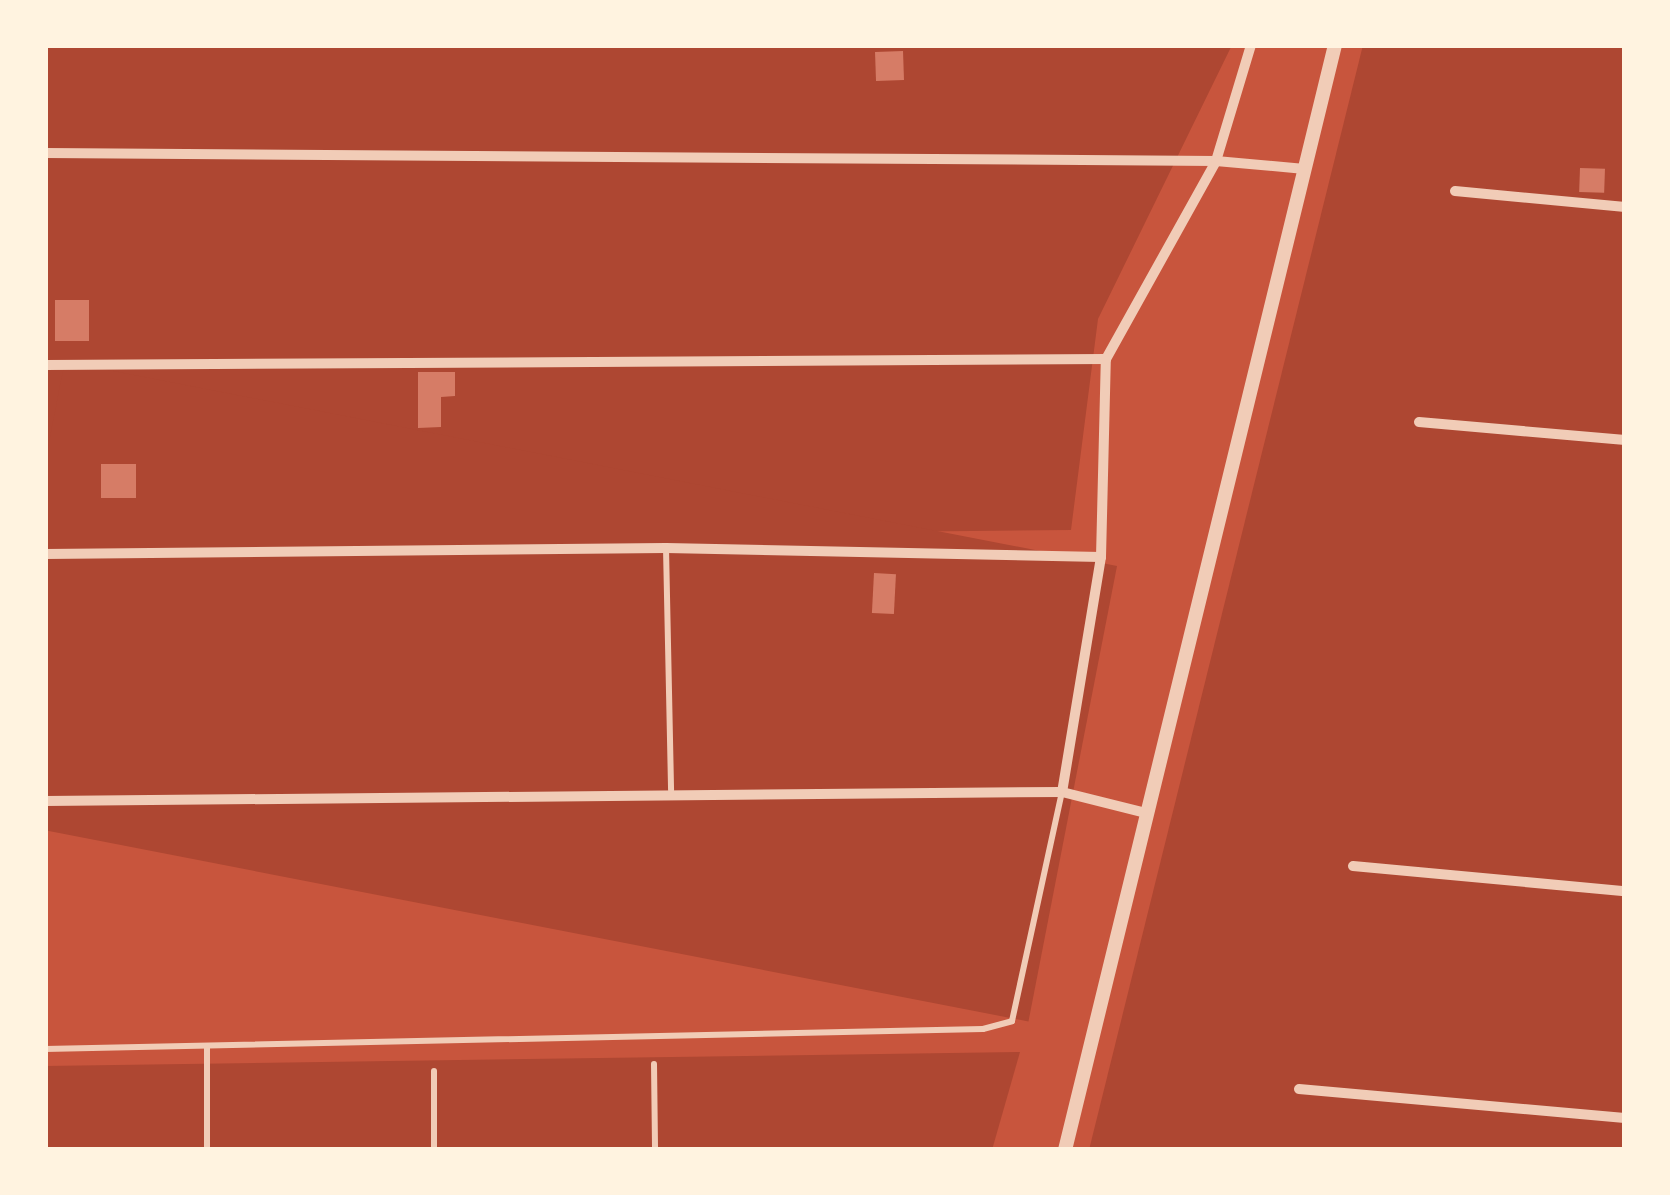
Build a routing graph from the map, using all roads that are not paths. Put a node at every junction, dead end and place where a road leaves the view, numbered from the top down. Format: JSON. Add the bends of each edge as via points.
{"nodes":[{"id":1,"x":1251,"y":45,"type":"edge"},
{"id":2,"x":1335,"y":45,"type":"edge"},
{"id":3,"x":45,"y":153,"type":"edge"},
{"id":4,"x":1216,"y":161,"type":"junction"},
{"id":5,"x":1305,"y":169,"type":"junction"},
{"id":6,"x":1455,"y":191,"type":"dead end"},
{"id":7,"x":1625,"y":207,"type":"edge"},
{"id":8,"x":1106,"y":359,"type":"junction"},
{"id":9,"x":45,"y":365,"type":"edge"},
{"id":10,"x":1419,"y":422,"type":"dead end"},
{"id":11,"x":1625,"y":440,"type":"edge"},
{"id":12,"x":666,"y":548,"type":"junction"},
{"id":13,"x":45,"y":554,"type":"edge"},
{"id":14,"x":1102,"y":558,"type":"junction"},
{"id":15,"x":670,"y":790,"type":"junction"},
{"id":16,"x":1062,"y":792,"type":"junction"},
{"id":17,"x":45,"y":801,"type":"edge"},
{"id":18,"x":1146,"y":814,"type":"junction"},
{"id":19,"x":1352,"y":866,"type":"dead end"},
{"id":20,"x":1625,"y":891,"type":"edge"},
{"id":21,"x":207,"y":1046,"type":"junction"},
{"id":22,"x":45,"y":1049,"type":"edge"},
{"id":23,"x":654,"y":1064,"type":"dead end"},
{"id":24,"x":434,"y":1071,"type":"dead end"},
{"id":25,"x":1299,"y":1089,"type":"dead end"},
{"id":26,"x":1625,"y":1118,"type":"edge"},
{"id":27,"x":206,"y":1150,"type":"edge"},
{"id":28,"x":434,"y":1150,"type":"edge"},
{"id":29,"x":655,"y":1150,"type":"edge"},
{"id":30,"x":1065,"y":1150,"type":"edge"}],
"edges":[{"from":1,"to":4,"type":"street"},
{"from":2,"to":5,"type":"street"},
{"from":3,"to":4,"type":"street"},
{"from":4,"to":5,"type":"street"},
{"from":4,"to":8,"type":"street"},
{"from":5,"to":18,"type":"street"},
{"from":6,"to":7,"type":"street"},
{"from":8,"to":9,"type":"street"},
{"from":8,"to":14,"type":"street"},
{"from":10,"to":11,"type":"street"},
{"from":12,"to":13,"type":"street"},
{"from":12,"to":14,"type":"street"},
{"from":12,"to":15,"type":"lane"},
{"from":14,"to":16,"type":"street"},
{"from":15,"to":16,"type":"street"},
{"from":15,"to":17,"type":"street"},
{"from":16,"to":18,"type":"street"},
{"from":16,"to":21,"type":"lane","via":[[1012,1021],[983,1029]]},
{"from":18,"to":30,"type":"street"},
{"from":19,"to":20,"type":"street"},
{"from":21,"to":22,"type":"lane"},
{"from":21,"to":27,"type":"lane"},
{"from":23,"to":29,"type":"lane"},
{"from":24,"to":28,"type":"lane"},
{"from":25,"to":26,"type":"street"}]}
